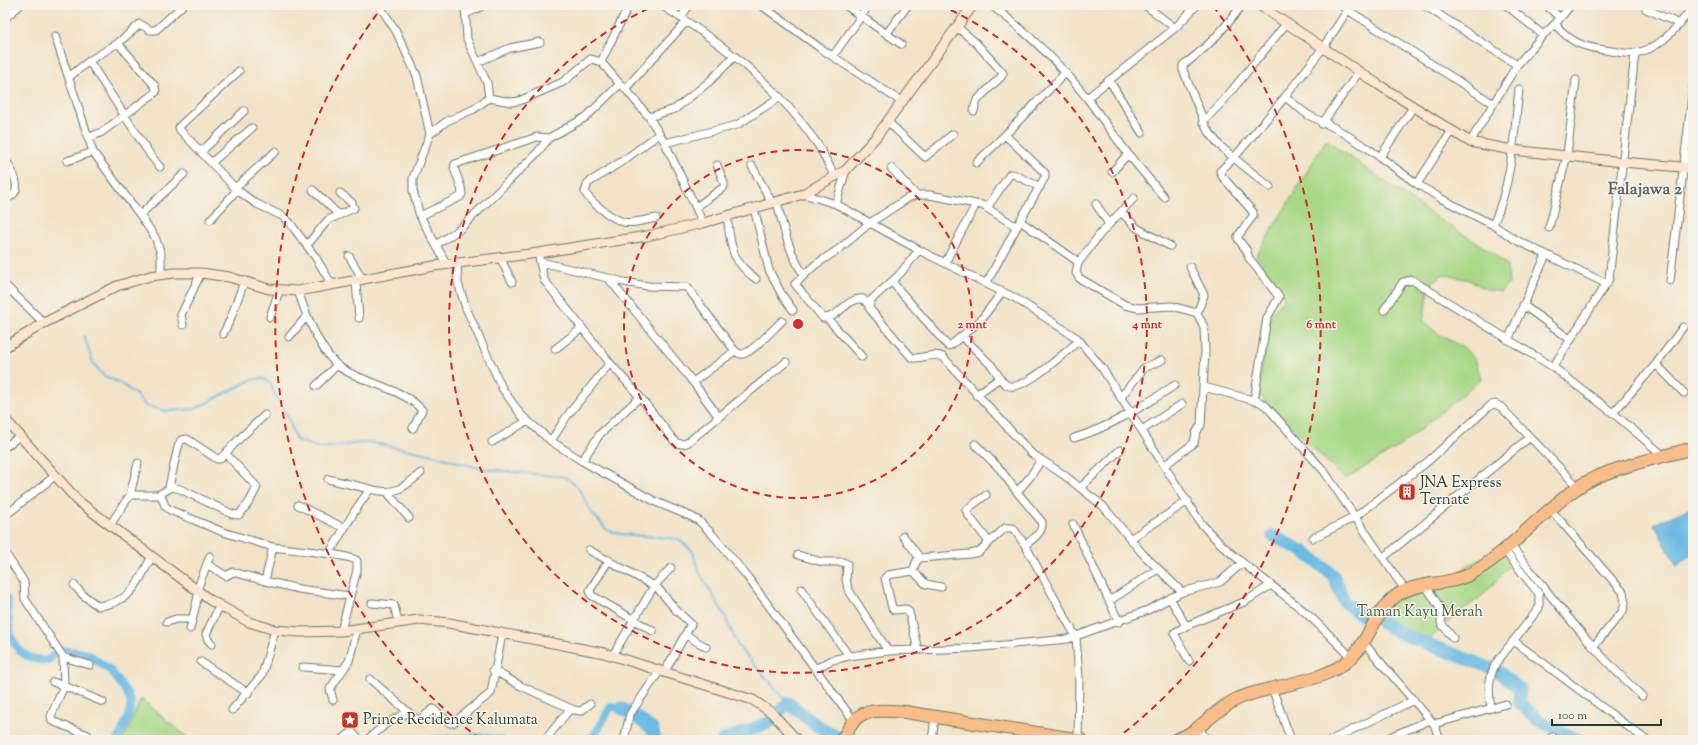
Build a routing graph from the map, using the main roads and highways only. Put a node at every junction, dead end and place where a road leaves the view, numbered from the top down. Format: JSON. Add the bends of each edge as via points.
{"nodes":[{"id":1,"x":1693,"y":448,"type":"edge"},
{"id":2,"x":846,"y":733,"type":"edge"},
{"id":3,"x":1079,"y":740,"type":"edge"},
{"id":4,"x":1175,"y":740,"type":"edge"}],
"edges":[{"from":1,"to":4,"type":"highway","via":[[1614,471],[1578,487],[1507,548],[1474,572],[1453,581],[1405,590],[1388,602],[1352,658],[1341,666],[1324,674],[1241,697]]},
{"from":2,"to":3,"type":"highway","via":[[859,716],[885,710]]}]}
